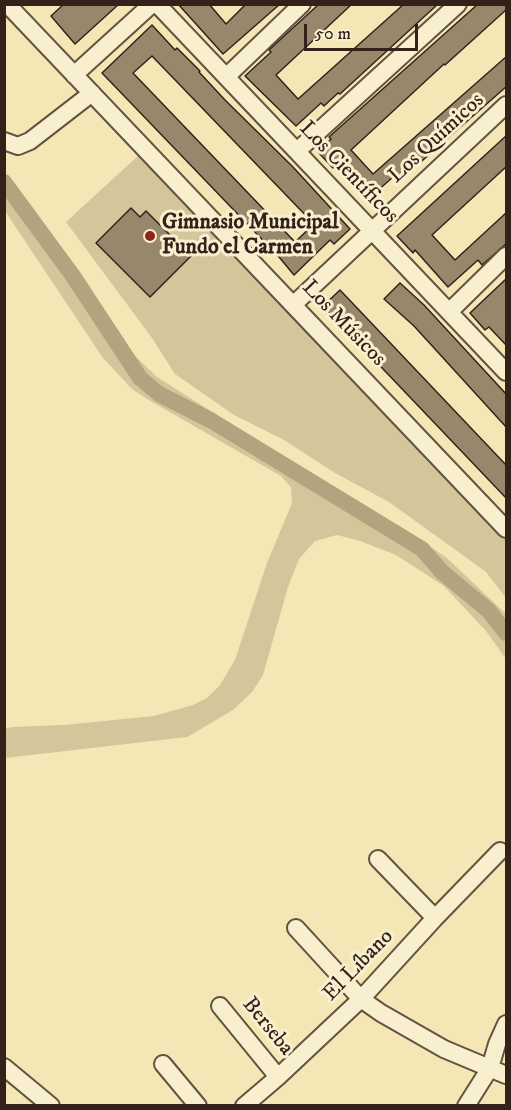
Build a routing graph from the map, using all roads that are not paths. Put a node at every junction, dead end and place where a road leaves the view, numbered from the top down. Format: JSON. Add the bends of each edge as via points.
{"nodes":[{"id":1,"x":7,"y":4,"type":"edge"},
{"id":2,"x":152,"y":4,"type":"edge"},
{"id":3,"x":157,"y":4,"type":"edge"},
{"id":4,"x":302,"y":4,"type":"edge"},
{"id":5,"x":458,"y":4,"type":"edge"},
{"id":6,"x":74,"y":75,"type":"junction"},
{"id":7,"x":226,"y":77,"type":"junction"},
{"id":8,"x":92,"y":93,"type":"junction"},
{"id":9,"x":507,"y":105,"type":"edge"},
{"id":10,"x":4,"y":141,"type":"edge"},
{"id":11,"x":297,"y":151,"type":"junction"},
{"id":12,"x":372,"y":230,"type":"junction"},
{"id":13,"x":507,"y":256,"type":"edge"},
{"id":14,"x":293,"y":305,"type":"junction"},
{"id":15,"x":449,"y":312,"type":"junction"},
{"id":16,"x":507,"y":372,"type":"edge"},
{"id":17,"x":507,"y":529,"type":"edge"},
{"id":18,"x":500,"y":851,"type":"dead end"},
{"id":19,"x":378,"y":859,"type":"dead end"},
{"id":20,"x":435,"y":918,"type":"junction"},
{"id":21,"x":296,"y":928,"type":"dead end"},
{"id":22,"x":361,"y":999,"type":"junction"},
{"id":23,"x":220,"y":1006,"type":"dead end"},
{"id":24,"x":507,"y":1024,"type":"edge"},
{"id":25,"x":163,"y":1064,"type":"dead end"},
{"id":26,"x":4,"y":1067,"type":"edge"},
{"id":27,"x":490,"y":1068,"type":"junction"},
{"id":28,"x":507,"y":1075,"type":"edge"},
{"id":29,"x":278,"y":1077,"type":"junction"},
{"id":30,"x":40,"y":1102,"type":"edge"},
{"id":31,"x":198,"y":1106,"type":"edge"},
{"id":32,"x":244,"y":1106,"type":"edge"},
{"id":33,"x":466,"y":1106,"type":"edge"}],
"edges":[{"from":1,"to":6,"type":"street","name":"Los Músicos"},
{"from":2,"to":6,"type":"street"},
{"from":3,"to":7,"type":"street","name":"Los Científicos"},
{"from":4,"to":7,"type":"street"},
{"from":5,"to":11,"type":"street"},
{"from":6,"to":8,"type":"street","name":"Los Músicos"},
{"from":7,"to":11,"type":"street","name":"Los Científicos"},
{"from":8,"to":10,"type":"street","via":[[30,141],[18,146]]},
{"from":8,"to":14,"type":"street","name":"Los Músicos"},
{"from":9,"to":12,"type":"street","name":"Los Químicos"},
{"from":11,"to":12,"type":"street","name":"Los Científicos"},
{"from":12,"to":14,"type":"street","name":"Los Químicos"},
{"from":12,"to":15,"type":"street","name":"Los Científicos"},
{"from":13,"to":15,"type":"street"},
{"from":14,"to":17,"type":"street","name":"Los Músicos"},
{"from":15,"to":16,"type":"street","name":"Los Científicos"},
{"from":18,"to":20,"type":"street","name":"El Líbano"},
{"from":19,"to":20,"type":"street"},
{"from":20,"to":22,"type":"street","name":"El Líbano"},
{"from":21,"to":22,"type":"street"},
{"from":22,"to":27,"type":"street","via":[[422,1038]]},
{"from":22,"to":29,"type":"street","name":"El Líbano"},
{"from":23,"to":29,"type":"street","name":"Berseba"},
{"from":24,"to":27,"type":"street"},
{"from":25,"to":31,"type":"street"},
{"from":26,"to":30,"type":"street"},
{"from":27,"to":28,"type":"street"},
{"from":27,"to":33,"type":"street"},
{"from":29,"to":32,"type":"street","name":"El Líbano"}]}
